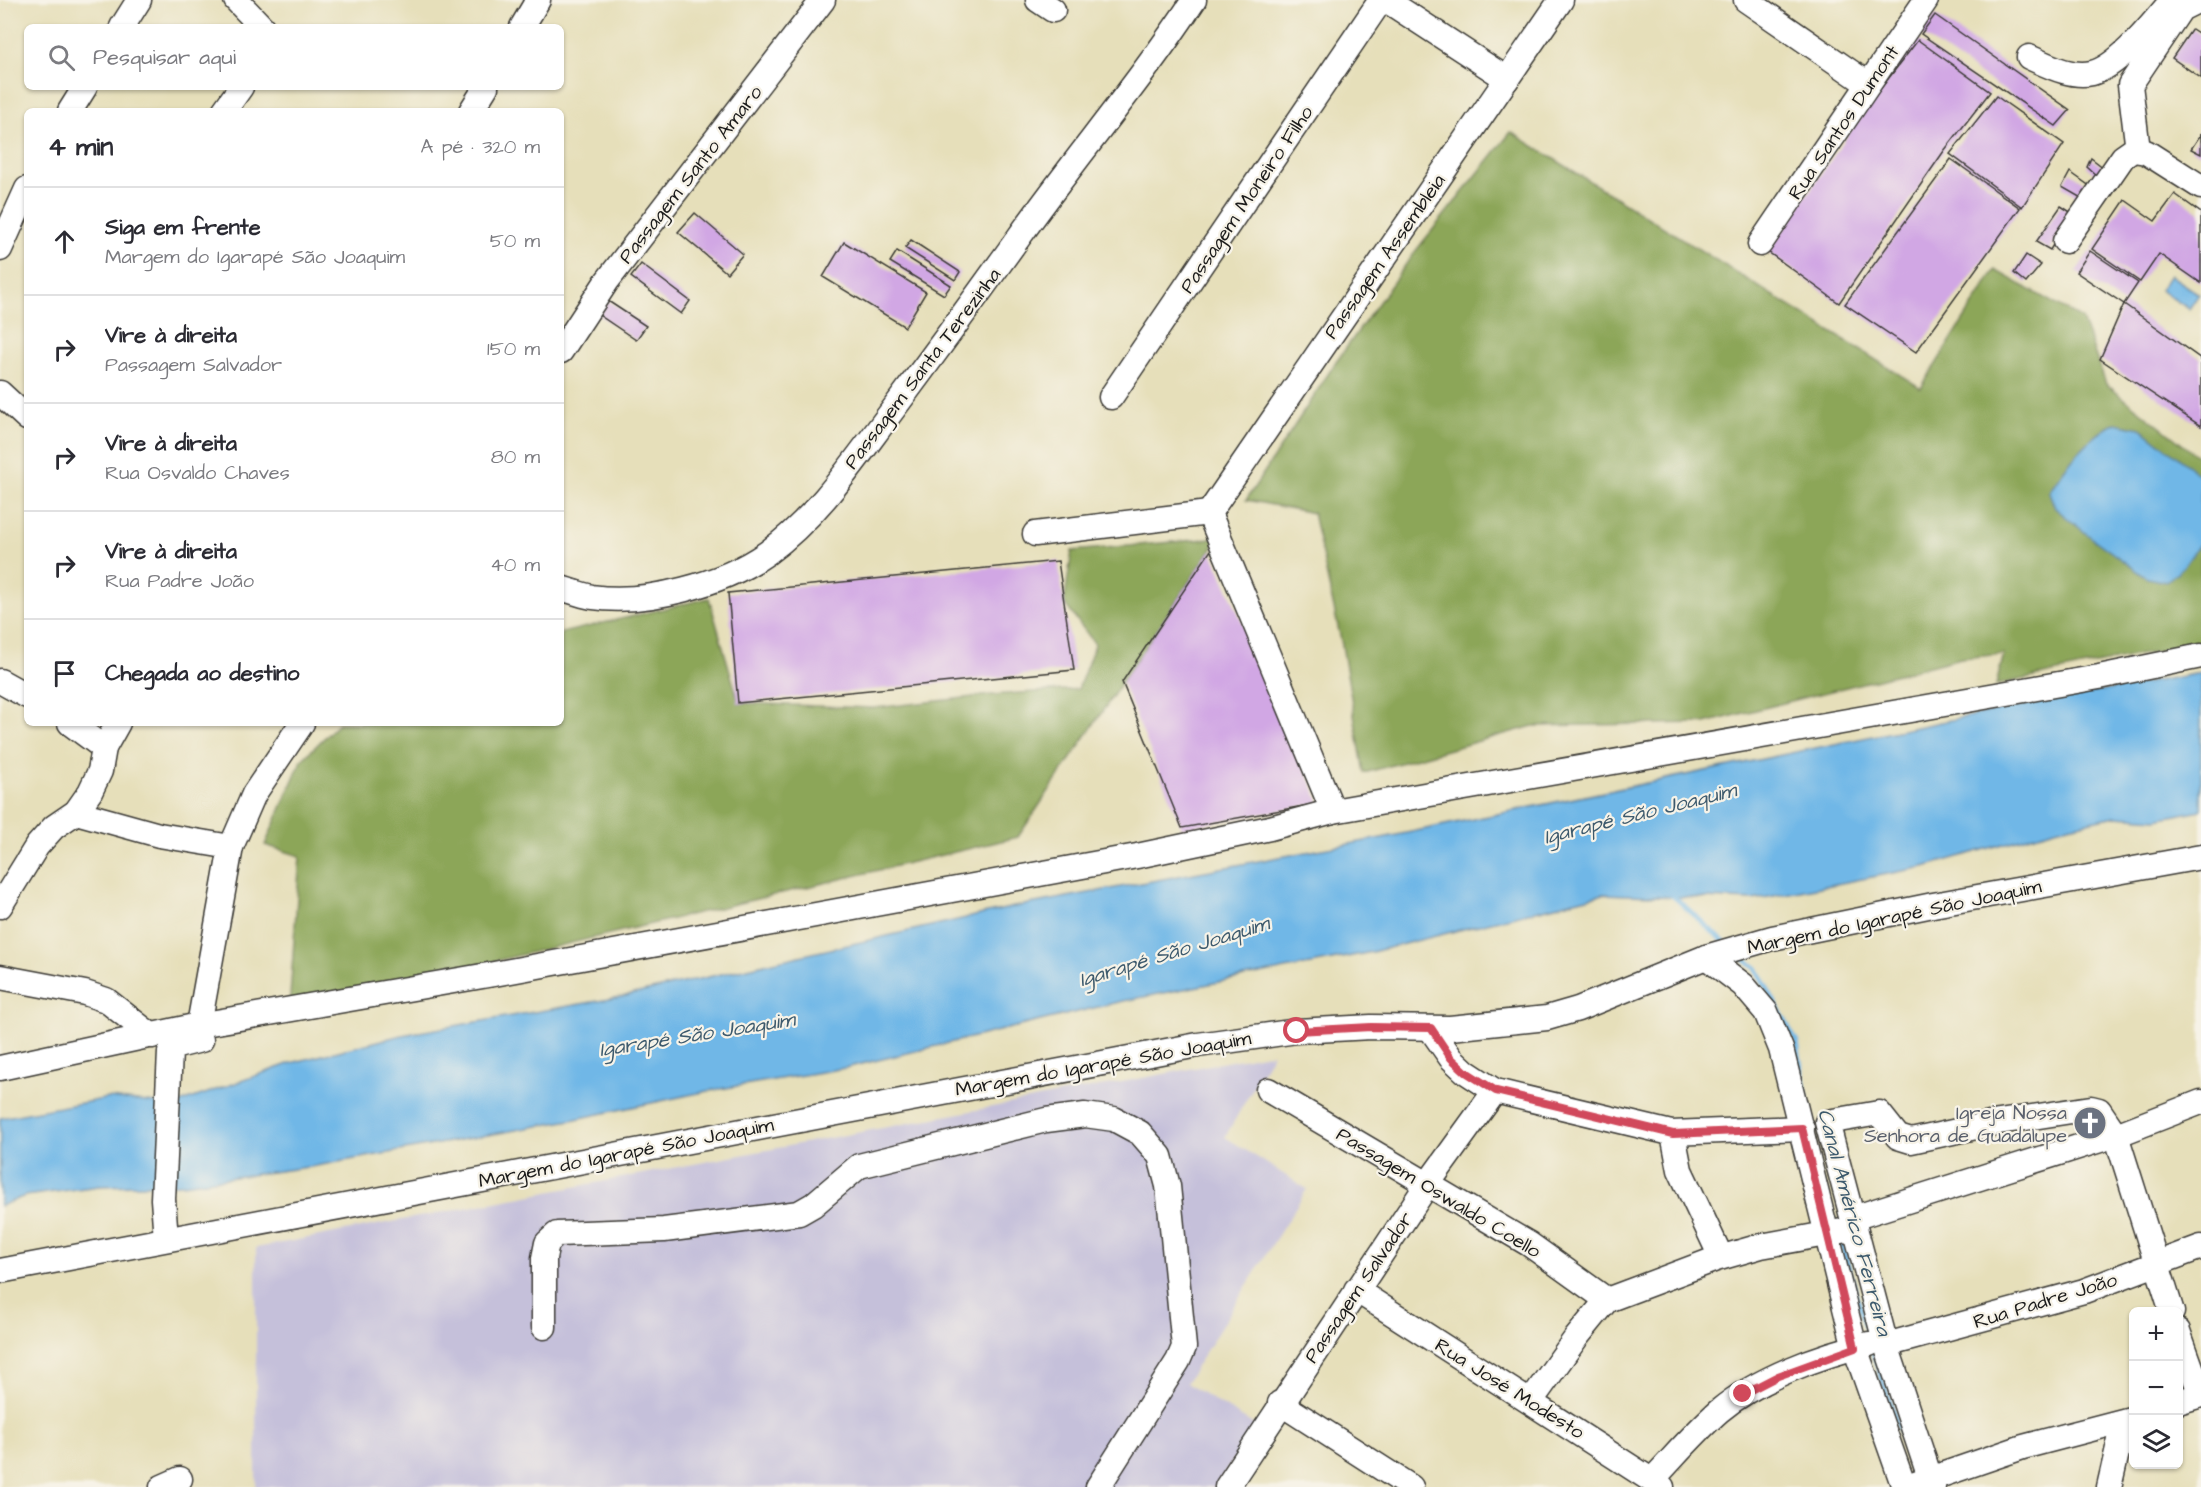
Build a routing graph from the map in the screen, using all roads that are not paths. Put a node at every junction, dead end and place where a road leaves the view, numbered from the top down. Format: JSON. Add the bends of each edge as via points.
{"nodes":[{"id":1,"x":139,"y":0,"type":"edge"},
{"id":2,"x":236,"y":0,"type":"edge"},
{"id":3,"x":538,"y":0,"type":"edge"},
{"id":4,"x":823,"y":0,"type":"edge"},
{"id":5,"x":1194,"y":0,"type":"edge"},
{"id":6,"x":1382,"y":0,"type":"edge"},
{"id":7,"x":1386,"y":0,"type":"edge"},
{"id":8,"x":1561,"y":0,"type":"edge"},
{"id":9,"x":1746,"y":0,"type":"edge"},
{"id":10,"x":1926,"y":0,"type":"edge"},
{"id":11,"x":2172,"y":0,"type":"edge"},
{"id":12,"x":2199,"y":0,"type":"edge"},
{"id":13,"x":124,"y":24,"type":"edge"},
{"id":14,"x":259,"y":24,"type":"edge"},
{"id":15,"x":524,"y":24,"type":"edge"},
{"id":16,"x":2029,"y":57,"type":"dead end"},
{"id":17,"x":1507,"y":79,"type":"junction"},
{"id":18,"x":1868,"y":84,"type":"junction"},
{"id":19,"x":83,"y":90,"type":"edge"},
{"id":20,"x":239,"y":90,"type":"edge"},
{"id":21,"x":484,"y":90,"type":"edge"},
{"id":22,"x":72,"y":108,"type":"edge"},
{"id":23,"x":226,"y":108,"type":"edge"},
{"id":24,"x":473,"y":108,"type":"edge"},
{"id":25,"x":2138,"y":150,"type":"junction"},
{"id":26,"x":2201,"y":187,"type":"edge"},
{"id":27,"x":21,"y":215,"type":"edge"},
{"id":28,"x":2065,"y":241,"type":"dead end"},
{"id":29,"x":1760,"y":244,"type":"dead end"},
{"id":30,"x":0,"y":249,"type":"edge"},
{"id":31,"x":564,"y":346,"type":"edge"},
{"id":32,"x":0,"y":393,"type":"edge"},
{"id":33,"x":1111,"y":397,"type":"dead end"},
{"id":34,"x":24,"y":414,"type":"edge"},
{"id":35,"x":1209,"y":513,"type":"junction"},
{"id":36,"x":1035,"y":534,"type":"dead end"},
{"id":37,"x":564,"y":589,"type":"edge"},
{"id":38,"x":2201,"y":656,"type":"edge"},
{"id":39,"x":0,"y":681,"type":"edge"},
{"id":40,"x":24,"y":694,"type":"edge"},
{"id":41,"x":73,"y":726,"type":"edge"},
{"id":42,"x":115,"y":726,"type":"edge"},
{"id":43,"x":289,"y":729,"type":"edge"},
{"id":44,"x":104,"y":748,"type":"junction"},
{"id":45,"x":1333,"y":811,"type":"junction"},
{"id":46,"x":76,"y":812,"type":"junction"},
{"id":47,"x":231,"y":848,"type":"junction"},
{"id":48,"x":2201,"y":857,"type":"edge"},
{"id":49,"x":0,"y":906,"type":"edge"},
{"id":50,"x":1706,"y":957,"type":"junction"},
{"id":51,"x":0,"y":977,"type":"edge"},
{"id":52,"x":234,"y":1019,"type":"junction"},
{"id":53,"x":199,"y":1025,"type":"junction"},
{"id":54,"x":1431,"y":1028,"type":"junction"},
{"id":55,"x":153,"y":1036,"type":"junction"},
{"id":56,"x":0,"y":1068,"type":"edge"},
{"id":57,"x":1268,"y":1090,"type":"dead end"},
{"id":58,"x":1496,"y":1091,"type":"junction"},
{"id":59,"x":2201,"y":1102,"type":"edge"},
{"id":60,"x":1802,"y":1128,"type":"junction"},
{"id":61,"x":1673,"y":1134,"type":"junction"},
{"id":62,"x":2116,"y":1136,"type":"junction"},
{"id":63,"x":1427,"y":1185,"type":"junction"},
{"id":64,"x":1843,"y":1229,"type":"junction"},
{"id":65,"x":166,"y":1239,"type":"junction"},
{"id":66,"x":2201,"y":1247,"type":"edge"},
{"id":67,"x":1721,"y":1257,"type":"junction"},
{"id":68,"x":2155,"y":1263,"type":"junction"},
{"id":69,"x":0,"y":1271,"type":"edge"},
{"id":70,"x":1356,"y":1290,"type":"junction"},
{"id":71,"x":1607,"y":1300,"type":"junction"},
{"id":72,"x":2171,"y":1307,"type":"edge"},
{"id":73,"x":544,"y":1327,"type":"dead end"},
{"id":74,"x":1873,"y":1344,"type":"junction"},
{"id":75,"x":2183,"y":1345,"type":"edge"},
{"id":76,"x":2201,"y":1395,"type":"edge"},
{"id":77,"x":2183,"y":1400,"type":"edge"},
{"id":78,"x":1531,"y":1401,"type":"junction"},
{"id":79,"x":1280,"y":1403,"type":"junction"},
{"id":80,"x":2129,"y":1420,"type":"edge"},
{"id":81,"x":1657,"y":1483,"type":"edge"},
{"id":82,"x":1915,"y":1485,"type":"edge"},
{"id":83,"x":1098,"y":1487,"type":"edge"},
{"id":84,"x":1227,"y":1487,"type":"edge"},
{"id":85,"x":1411,"y":1487,"type":"edge"},
{"id":86,"x":2109,"y":1487,"type":"edge"}],
"edges":[{"from":1,"to":13,"type":"street"},
{"from":2,"to":14,"type":"street"},
{"from":3,"to":15,"type":"street"},
{"from":4,"to":31,"type":"street","name":"Passagem Santo Amaro","via":[[607,281]]},
{"from":5,"to":37,"type":"street","name":"Passagem Santa Terezinha","via":[[867,445],[789,534],[766,553],[723,577],[672,591],[622,598],[592,597]]},
{"from":6,"to":33,"type":"street","name":"Passagem Moneiro Filho"},
{"from":7,"to":17,"type":"street"},
{"from":8,"to":17,"type":"street","name":"Passagem Assembleia"},
{"from":9,"to":18,"type":"street"},
{"from":10,"to":18,"type":"street","name":"Rua Santos Dumont"},
{"from":11,"to":16,"type":"street","via":[[2119,57],[2092,73],[2053,68]]},
{"from":12,"to":25,"type":"street","via":[[2181,9],[2130,85]]},
{"from":17,"to":35,"type":"street","name":"Passagem Assembleia"},
{"from":18,"to":29,"type":"street","name":"Rua Santos Dumont"},
{"from":19,"to":22,"type":"street"},
{"from":20,"to":23,"type":"street"},
{"from":21,"to":24,"type":"street"},
{"from":25,"to":26,"type":"street","via":[[2151,154]]},
{"from":25,"to":28,"type":"street","via":[[2123,157]]},
{"from":27,"to":30,"type":"street"},
{"from":32,"to":34,"type":"street"},
{"from":35,"to":36,"type":"street"},
{"from":35,"to":45,"type":"street"},
{"from":38,"to":45,"type":"street"},
{"from":39,"to":40,"type":"street"},
{"from":41,"to":44,"type":"street"},
{"from":42,"to":44,"type":"street"},
{"from":43,"to":47,"type":"street"},
{"from":44,"to":46,"type":"street","via":[[100,771]]},
{"from":45,"to":52,"type":"street","via":[[1137,856]]},
{"from":46,"to":47,"type":"street","via":[[159,835]]},
{"from":46,"to":49,"type":"street","via":[[54,827],[37,846]]},
{"from":47,"to":53,"type":"street"},
{"from":48,"to":50,"type":"street","name":"Margem do Igarapé São Joaquim","via":[[1849,921]]},
{"from":50,"to":54,"type":"street","name":"Margem do Igarapé São Joaquim","via":[[1547,1018]]},
{"from":50,"to":60,"type":"street","via":[[1743,985],[1766,1012],[1781,1049]]},
{"from":51,"to":55,"type":"street","via":[[106,1000]]},
{"from":52,"to":53,"type":"street"},
{"from":52,"to":65,"type":"street","via":[[232,1032],[171,1048],[163,1199]]},
{"from":53,"to":55,"type":"street"},
{"from":54,"to":58,"type":"street","via":[[1451,1058]]},
{"from":54,"to":65,"type":"street","name":"Margem do Igarapé São Joaquim","via":[[1297,1031],[1198,1045]]},
{"from":55,"to":56,"type":"street"},
{"from":57,"to":63,"type":"street","name":"Passagem Oswaldo Coello"},
{"from":58,"to":61,"type":"street"},
{"from":58,"to":63,"type":"street","name":"Passagem Salvador"},
{"from":59,"to":62,"type":"street"},
{"from":60,"to":61,"type":"street"},
{"from":60,"to":64,"type":"street"},
{"from":61,"to":67,"type":"street","via":[[1680,1170]]},
{"from":62,"to":64,"type":"street"},
{"from":62,"to":64,"type":"street","via":[[2103,1113],[2091,1108],[1911,1141],[1898,1137],[1879,1113],[1827,1122]]},
{"from":62,"to":68,"type":"street"},
{"from":63,"to":70,"type":"street","name":"Passagem Salvador"},
{"from":63,"to":71,"type":"street","name":"Passagem Oswaldo Coello","via":[[1529,1244]]},
{"from":64,"to":67,"type":"street"},
{"from":64,"to":74,"type":"street"},
{"from":65,"to":69,"type":"street","name":"Margem do Igarapé São Joaquim"},
{"from":66,"to":68,"type":"street","name":"Rua Padre João"},
{"from":67,"to":71,"type":"street"},
{"from":68,"to":72,"type":"street"},
{"from":68,"to":74,"type":"street","name":"Rua Padre João","via":[[2084,1291]]},
{"from":70,"to":78,"type":"street","name":"Rua José Modesto"},
{"from":70,"to":79,"type":"street","name":"Passagem Salvador"},
{"from":71,"to":78,"type":"street"},
{"from":73,"to":83,"type":"street","via":[[544,1258],[547,1243],[557,1234],[664,1230],[799,1213],[859,1166],[1046,1120],[1085,1115],[1114,1119],[1140,1133],[1160,1156],[1168,1186],[1184,1347]]},
{"from":74,"to":81,"type":"street","name":"Rua Padre João","via":[[1778,1376],[1743,1394],[1697,1431]]},
{"from":74,"to":82,"type":"street"},
{"from":75,"to":76,"type":"street"},
{"from":76,"to":77,"type":"street"},
{"from":78,"to":81,"type":"street","name":"Rua José Modesto"},
{"from":79,"to":84,"type":"street","name":"Passagem Salvador"},
{"from":79,"to":85,"type":"street"},
{"from":80,"to":82,"type":"street","via":[[2023,1447]]},
{"from":80,"to":86,"type":"street"}]}
